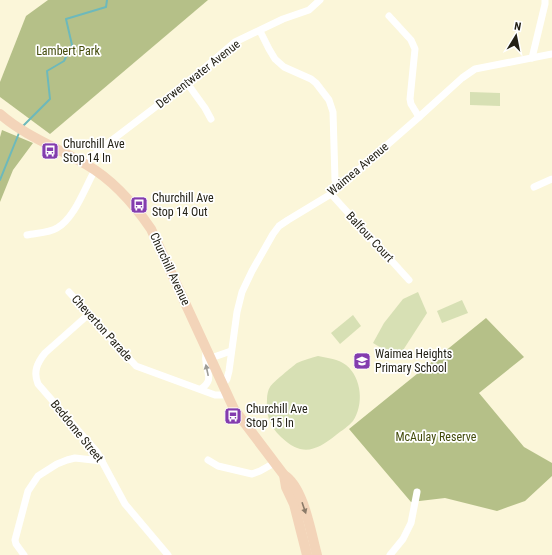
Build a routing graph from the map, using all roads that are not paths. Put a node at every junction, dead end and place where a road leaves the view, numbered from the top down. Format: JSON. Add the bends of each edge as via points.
{"nodes":[{"id":1,"x":320,"y":0,"type":"edge"},
{"id":2,"x":545,"y":0,"type":"edge"},
{"id":3,"x":389,"y":16,"type":"dead end"},
{"id":4,"x":260,"y":31,"type":"junction"},
{"id":5,"x":552,"y":54,"type":"edge"},
{"id":6,"x":532,"y":58,"type":"junction"},
{"id":7,"x":187,"y":84,"type":"junction"},
{"id":8,"x":0,"y":114,"type":"edge"},
{"id":9,"x":420,"y":117,"type":"junction"},
{"id":10,"x":211,"y":119,"type":"dead end"},
{"id":11,"x":91,"y":168,"type":"junction"},
{"id":12,"x":552,"y":179,"type":"edge"},
{"id":13,"x":339,"y":186,"type":"junction"},
{"id":14,"x":534,"y":187,"type":"dead end"},
{"id":15,"x":331,"y":194,"type":"junction"},
{"id":16,"x":27,"y":235,"type":"dead end"},
{"id":17,"x":409,"y":280,"type":"dead end"},
{"id":18,"x":69,"y":292,"type":"dead end"},
{"id":19,"x":89,"y":314,"type":"junction"},
{"id":20,"x":206,"y":347,"type":"junction"},
{"id":21,"x":231,"y":351,"type":"junction"},
{"id":22,"x":212,"y":358,"type":"junction"},
{"id":23,"x":223,"y":384,"type":"junction"},
{"id":24,"x":201,"y":389,"type":"junction"},
{"id":25,"x":227,"y":394,"type":"junction"},
{"id":26,"x":208,"y":460,"type":"dead end"},
{"id":27,"x":102,"y":461,"type":"junction"},
{"id":28,"x":276,"y":462,"type":"junction"},
{"id":29,"x":284,"y":475,"type":"junction"},
{"id":30,"x":417,"y":492,"type":"dead end"},
{"id":31,"x":24,"y":555,"type":"edge"},
{"id":32,"x":168,"y":555,"type":"edge"},
{"id":33,"x":307,"y":555,"type":"edge"},
{"id":34,"x":317,"y":555,"type":"edge"},
{"id":35,"x":390,"y":555,"type":"edge"}],
"edges":[{"from":1,"to":4,"type":"street","name":"Derwentwater Avenue","via":[[309,10]]},
{"from":2,"to":6,"type":"street"},
{"from":3,"to":9,"type":"street","via":[[409,37],[415,49],[410,99]]},
{"from":4,"to":7,"type":"street","name":"Derwentwater Avenue","via":[[235,42]]},
{"from":4,"to":13,"type":"street","via":[[275,59],[284,67],[311,79],[329,100],[333,112],[335,180]]},
{"from":5,"to":6,"type":"street","name":"Waimea Avenue"},
{"from":6,"to":9,"type":"street","name":"Waimea Avenue","via":[[475,69]]},
{"from":7,"to":10,"type":"street"},
{"from":7,"to":11,"type":"street","name":"Derwentwater Avenue","via":[[99,150],[90,159]]},
{"from":8,"to":11,"type":"street","name":"Churchill Avenue","via":[[15,126]]},
{"from":9,"to":13,"type":"street","name":"Waimea Avenue"},
{"from":11,"to":16,"type":"street","name":"Derwentwater Avenue","via":[[78,205],[62,224],[51,230]]},
{"from":11,"to":20,"type":"street","name":"Churchill Avenue","via":[[135,206],[151,229]]},
{"from":12,"to":14,"type":"street"},
{"from":13,"to":15,"type":"street","name":"Waimea Avenue"},
{"from":15,"to":17,"type":"street","name":"Balfour Court"},
{"from":15,"to":21,"type":"street","name":"Waimea Avenue","via":[[279,226],[273,234],[242,292]]},
{"from":18,"to":19,"type":"street","name":"Cheverton Parade"},
{"from":19,"to":24,"type":"street","name":"Cheverton Parade","via":[[136,366]]},
{"from":19,"to":27,"type":"street","name":"Beddome Street","via":[[42,357],[35,376],[38,384]]},
{"from":20,"to":22,"type":"street","name":"Churchill Avenue"},
{"from":24,"to":20,"type":"street","one_way":true,"via":[[209,378]]},
{"from":21,"to":22,"type":"street"},
{"from":21,"to":23,"type":"street","name":"Waimea Avenue","via":[[229,371]]},
{"from":22,"to":23,"type":"street","name":"Churchill Avenue"},
{"from":23,"to":25,"type":"street","name":"Churchill Avenue"},
{"from":24,"to":25,"type":"street","name":"Cheverton Parade","via":[[222,396]]},
{"from":25,"to":28,"type":"street","name":"Churchill Avenue","via":[[253,436]]},
{"from":26,"to":28,"type":"street","via":[[218,466],[252,474]]},
{"from":27,"to":31,"type":"street","via":[[75,458],[57,464],[38,476],[28,491],[15,540]]},
{"from":27,"to":32,"type":"street","name":"Beddome Street","via":[[124,504]]},
{"from":28,"to":29,"type":"street","name":"Churchill Avenue"},
{"from":29,"to":33,"type":"street","name":"Churchill Avenue"},
{"from":29,"to":34,"type":"street","name":"Churchill Avenue","one_way":true,"via":[[290,479],[302,502]]},
{"from":30,"to":35,"type":"street","via":[[411,523],[403,540]]}]}
